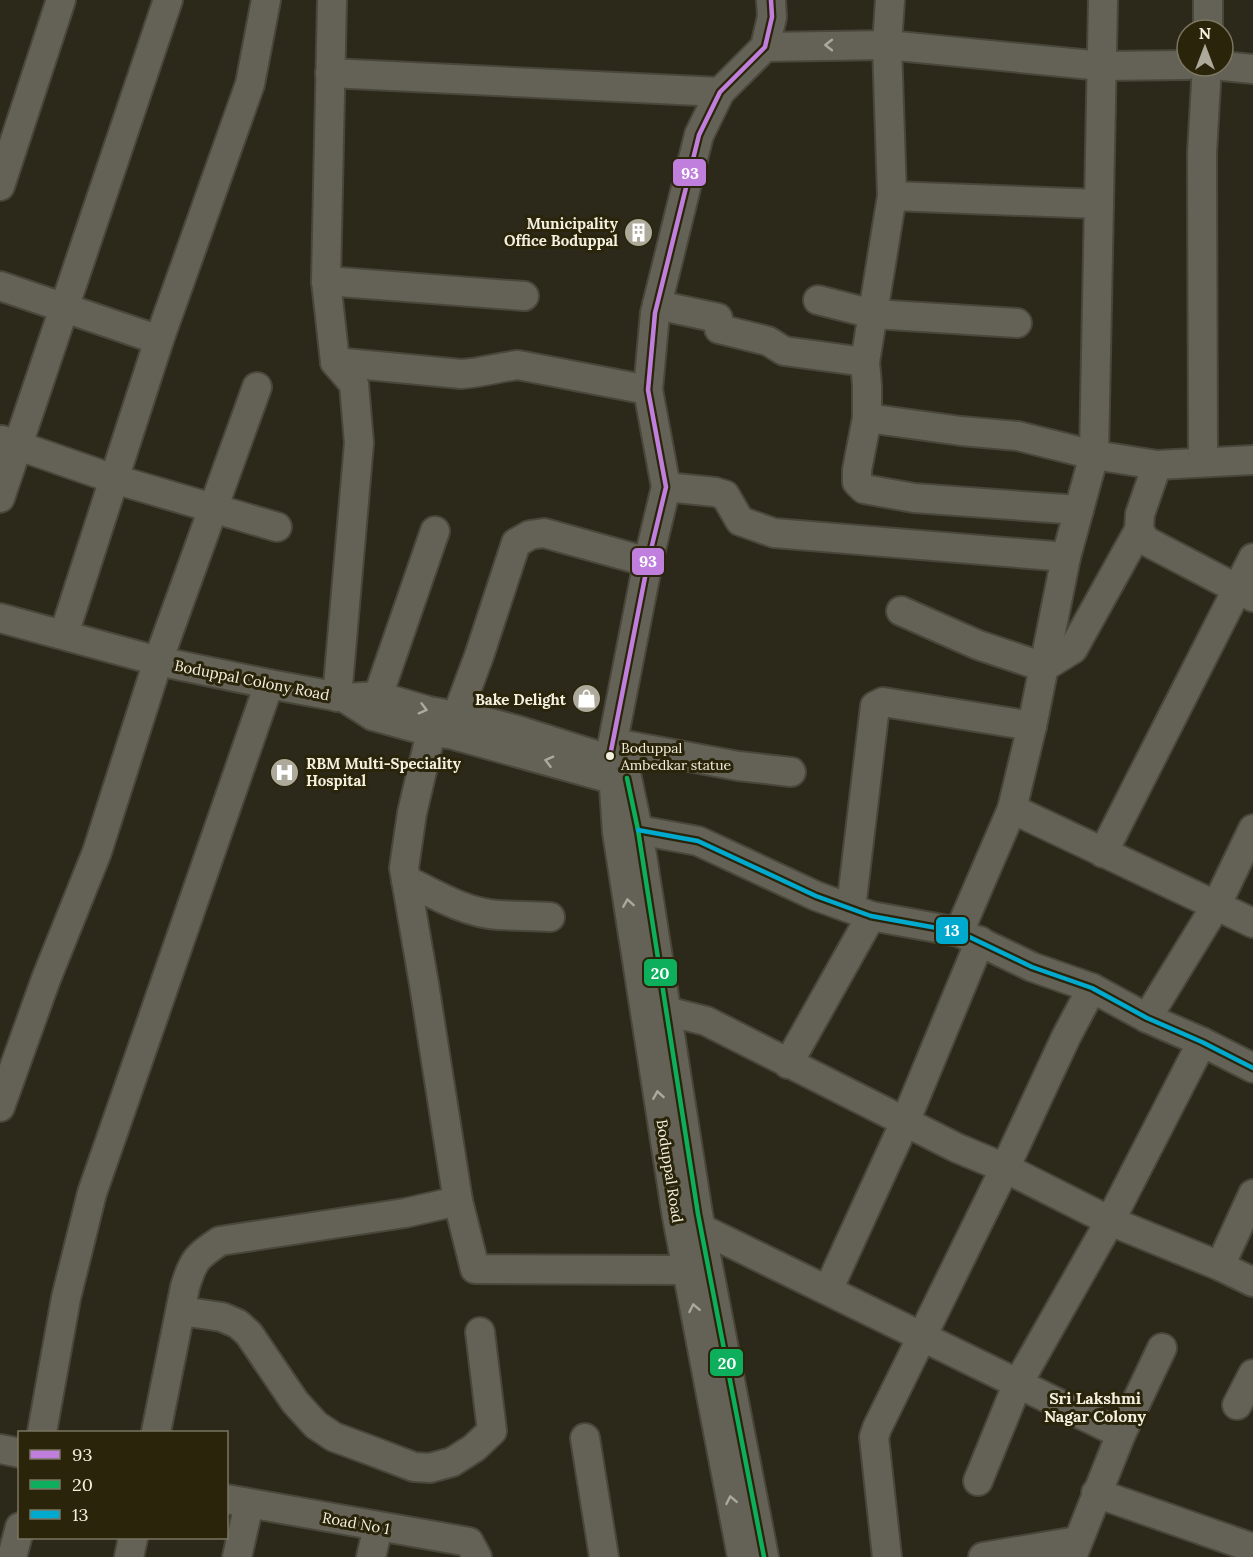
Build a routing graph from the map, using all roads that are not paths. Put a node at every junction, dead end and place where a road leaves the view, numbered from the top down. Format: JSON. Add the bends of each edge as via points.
{"nodes":[{"id":1,"x":62,"y":0,"type":"edge"},
{"id":2,"x":168,"y":0,"type":"edge"},
{"id":3,"x":266,"y":0,"type":"edge"},
{"id":4,"x":333,"y":0,"type":"edge"},
{"id":5,"x":771,"y":0,"type":"edge"},
{"id":6,"x":890,"y":0,"type":"edge"},
{"id":7,"x":1103,"y":0,"type":"edge"},
{"id":8,"x":1208,"y":0,"type":"edge"},
{"id":9,"x":1208,"y":18,"type":"edge"},
{"id":10,"x":887,"y":45,"type":"junction"},
{"id":11,"x":765,"y":47,"type":"junction"},
{"id":12,"x":1175,"y":65,"type":"edge"},
{"id":13,"x":1102,"y":66,"type":"junction"},
{"id":14,"x":1235,"y":67,"type":"edge"},
{"id":15,"x":1253,"y":69,"type":"edge"},
{"id":16,"x":330,"y":73,"type":"junction"},
{"id":17,"x":1206,"y":78,"type":"edge"},
{"id":18,"x":720,"y":92,"type":"junction"},
{"id":19,"x":9,"y":130,"type":"edge"},
{"id":20,"x":0,"y":186,"type":"edge"},
{"id":21,"x":892,"y":196,"type":"junction"},
{"id":22,"x":1099,"y":204,"type":"junction"},
{"id":23,"x":326,"y":281,"type":"junction"},
{"id":24,"x":0,"y":286,"type":"edge"},
{"id":25,"x":524,"y":296,"type":"dead end"},
{"id":26,"x":818,"y":300,"type":"dead end"},
{"id":27,"x":657,"y":305,"type":"junction"},
{"id":28,"x":63,"y":309,"type":"junction"},
{"id":29,"x":873,"y":314,"type":"junction"},
{"id":30,"x":1017,"y":322,"type":"dead end"},
{"id":31,"x":159,"y":340,"type":"junction"},
{"id":32,"x":335,"y":362,"type":"junction"},
{"id":33,"x":865,"y":362,"type":"junction"},
{"id":34,"x":257,"y":387,"type":"dead end"},
{"id":35,"x":648,"y":390,"type":"junction"},
{"id":36,"x":867,"y":418,"type":"junction"},
{"id":37,"x":9,"y":443,"type":"edge"},
{"id":38,"x":1095,"y":455,"type":"junction"},
{"id":39,"x":1253,"y":460,"type":"edge"},
{"id":40,"x":1203,"y":461,"type":"junction"},
{"id":41,"x":1157,"y":465,"type":"junction"},
{"id":42,"x":114,"y":479,"type":"junction"},
{"id":43,"x":666,"y":487,"type":"junction"},
{"id":44,"x":0,"y":498,"type":"edge"},
{"id":45,"x":214,"y":509,"type":"junction"},
{"id":46,"x":1079,"y":510,"type":"junction"},
{"id":47,"x":277,"y":527,"type":"dead end"},
{"id":48,"x":1139,"y":530,"type":"junction"},
{"id":49,"x":435,"y":531,"type":"dead end"},
{"id":50,"x":1066,"y":557,"type":"junction"},
{"id":51,"x":1253,"y":558,"type":"edge"},
{"id":52,"x":648,"y":562,"type":"junction"},
{"id":53,"x":1245,"y":593,"type":"edge"},
{"id":54,"x":901,"y":611,"type":"dead end"},
{"id":55,"x":0,"y":618,"type":"edge"},
{"id":56,"x":64,"y":634,"type":"junction"},
{"id":57,"x":158,"y":660,"type":"junction"},
{"id":58,"x":1044,"y":667,"type":"junction"},
{"id":59,"x":269,"y":684,"type":"junction"},
{"id":60,"x":378,"y":696,"type":"junction"},
{"id":61,"x":341,"y":697,"type":"junction"},
{"id":62,"x":1032,"y":726,"type":"junction"},
{"id":63,"x":446,"y":728,"type":"junction"},
{"id":64,"x":613,"y":766,"type":"junction"},
{"id":65,"x":791,"y":772,"type":"dead end"},
{"id":66,"x":1012,"y":809,"type":"junction"},
{"id":67,"x":1253,"y":829,"type":"edge"},
{"id":68,"x":638,"y":830,"type":"junction"},
{"id":69,"x":1103,"y":854,"type":"junction"},
{"id":70,"x":406,"y":880,"type":"junction"},
{"id":71,"x":1217,"y":904,"type":"junction"},
{"id":72,"x":861,"y":912,"type":"junction"},
{"id":73,"x":550,"y":917,"type":"dead end"},
{"id":74,"x":1253,"y":923,"type":"edge"},
{"id":75,"x":970,"y":937,"type":"junction"},
{"id":76,"x":1092,"y":988,"type":"junction"},
{"id":77,"x":655,"y":1010,"type":"junction"},
{"id":78,"x":1147,"y":1018,"type":"junction"},
{"id":79,"x":1202,"y":1042,"type":"junction"},
{"id":80,"x":788,"y":1064,"type":"junction"},
{"id":81,"x":1253,"y":1068,"type":"edge"},
{"id":82,"x":0,"y":1107,"type":"edge"},
{"id":83,"x":905,"y":1122,"type":"junction"},
{"id":84,"x":1005,"y":1168,"type":"junction"},
{"id":85,"x":1253,"y":1194,"type":"edge"},
{"id":86,"x":458,"y":1201,"type":"junction"},
{"id":87,"x":1110,"y":1221,"type":"junction"},
{"id":88,"x":700,"y":1228,"type":"junction"},
{"id":89,"x":1220,"y":1266,"type":"junction"},
{"id":90,"x":687,"y":1270,"type":"junction"},
{"id":91,"x":1253,"y":1282,"type":"edge"},
{"id":92,"x":828,"y":1290,"type":"junction"},
{"id":93,"x":181,"y":1311,"type":"junction"},
{"id":94,"x":480,"y":1332,"type":"dead end"},
{"id":95,"x":923,"y":1337,"type":"junction"},
{"id":96,"x":1162,"y":1348,"type":"dead end"},
{"id":97,"x":1253,"y":1374,"type":"edge"},
{"id":98,"x":1017,"y":1385,"type":"junction"},
{"id":99,"x":1237,"y":1405,"type":"dead end"},
{"id":100,"x":42,"y":1431,"type":"edge"},
{"id":101,"x":156,"y":1431,"type":"edge"},
{"id":102,"x":1121,"y":1434,"type":"junction"},
{"id":103,"x":585,"y":1438,"type":"dead end"},
{"id":104,"x":0,"y":1449,"type":"edge"},
{"id":105,"x":18,"y":1453,"type":"edge"},
{"id":106,"x":978,"y":1481,"type":"dead end"},
{"id":107,"x":1096,"y":1493,"type":"junction"},
{"id":108,"x":238,"y":1502,"type":"edge"},
{"id":109,"x":378,"y":1527,"type":"junction"},
{"id":110,"x":18,"y":1534,"type":"edge"},
{"id":111,"x":133,"y":1539,"type":"edge"},
{"id":112,"x":1250,"y":1541,"type":"edge"},
{"id":113,"x":1075,"y":1549,"type":"edge"},
{"id":114,"x":1023,"y":1553,"type":"edge"},
{"id":115,"x":12,"y":1557,"type":"edge"},
{"id":116,"x":129,"y":1557,"type":"edge"},
{"id":117,"x":237,"y":1557,"type":"edge"},
{"id":118,"x":371,"y":1557,"type":"edge"},
{"id":119,"x":477,"y":1557,"type":"edge"},
{"id":120,"x":604,"y":1557,"type":"edge"},
{"id":121,"x":756,"y":1557,"type":"edge"},
{"id":122,"x":887,"y":1557,"type":"edge"},
{"id":123,"x":983,"y":1557,"type":"edge"}],
"edges":[{"from":1,"to":19,"type":"street"},
{"from":2,"to":28,"type":"street"},
{"from":3,"to":31,"type":"street","via":[[250,84]]},
{"from":4,"to":16,"type":"street"},
{"from":5,"to":11,"type":"street","via":[[772,17]]},
{"from":6,"to":10,"type":"street"},
{"from":7,"to":13,"type":"street"},
{"from":8,"to":9,"type":"street"},
{"from":10,"to":11,"type":"street","one_way":true},
{"from":10,"to":13,"type":"street"},
{"from":10,"to":21,"type":"street"},
{"from":11,"to":18,"type":"street","name":"Boduppal Road"},
{"from":12,"to":13,"type":"street"},
{"from":13,"to":22,"type":"street"},
{"from":14,"to":15,"type":"street"},
{"from":16,"to":18,"type":"street"},
{"from":16,"to":23,"type":"street"},
{"from":17,"to":40,"type":"street","via":[[1202,153]]},
{"from":18,"to":27,"type":"street","name":"Boduppal Road","via":[[699,135]]},
{"from":19,"to":20,"type":"street"},
{"from":21,"to":22,"type":"street"},
{"from":21,"to":29,"type":"street"},
{"from":22,"to":38,"type":"street"},
{"from":23,"to":25,"type":"street"},
{"from":23,"to":32,"type":"street"},
{"from":24,"to":28,"type":"street"},
{"from":26,"to":29,"type":"street"},
{"from":27,"to":33,"type":"street","via":[[718,318],[720,329],[768,341],[784,351]]},
{"from":27,"to":35,"type":"street","name":"Boduppal Road"},
{"from":28,"to":31,"type":"street"},
{"from":28,"to":37,"type":"street"},
{"from":29,"to":30,"type":"street"},
{"from":29,"to":33,"type":"street"},
{"from":31,"to":42,"type":"street"},
{"from":32,"to":35,"type":"street","via":[[461,374],[518,365]]},
{"from":32,"to":61,"type":"street","via":[[354,384],[359,443]]},
{"from":33,"to":36,"type":"street"},
{"from":34,"to":45,"type":"street"},
{"from":35,"to":43,"type":"street","name":"Boduppal Road"},
{"from":36,"to":38,"type":"street","via":[[1018,436]]},
{"from":36,"to":46,"type":"street","via":[[857,470],[857,482],[864,489],[914,498]]},
{"from":37,"to":42,"type":"street"},
{"from":37,"to":44,"type":"street"},
{"from":38,"to":41,"type":"street"},
{"from":38,"to":46,"type":"street"},
{"from":39,"to":40,"type":"street"},
{"from":40,"to":41,"type":"street"},
{"from":41,"to":48,"type":"street","via":[[1140,514]]},
{"from":42,"to":45,"type":"street"},
{"from":42,"to":56,"type":"street"},
{"from":43,"to":50,"type":"street","via":[[725,495],[740,521],[774,533]]},
{"from":43,"to":52,"type":"street","name":"Boduppal Road"},
{"from":45,"to":47,"type":"street"},
{"from":45,"to":57,"type":"street"},
{"from":46,"to":50,"type":"street"},
{"from":48,"to":53,"type":"street","via":[[1146,541]]},
{"from":48,"to":58,"type":"street","via":[[1073,649]]},
{"from":49,"to":60,"type":"street"},
{"from":50,"to":58,"type":"street"},
{"from":51,"to":53,"type":"street"},
{"from":52,"to":63,"type":"street","via":[[544,533],[516,543]]},
{"from":52,"to":64,"type":"street","name":"Boduppal Road"},
{"from":53,"to":69,"type":"street"},
{"from":54,"to":58,"type":"street","via":[[978,645]]},
{"from":55,"to":56,"type":"street","name":"Boduppal Colony Road"},
{"from":56,"to":57,"type":"street","name":"Boduppal Colony Road"},
{"from":57,"to":59,"type":"street","name":"Boduppal Colony Road"},
{"from":57,"to":82,"type":"street","via":[[97,852]]},
{"from":58,"to":62,"type":"street"},
{"from":59,"to":61,"type":"street","name":"Boduppal Colony Road"},
{"from":59,"to":100,"type":"street","via":[[92,1193],[66,1298]]},
{"from":60,"to":61,"type":"street"},
{"from":60,"to":63,"type":"street","one_way":true,"via":[[429,711]]},
{"from":61,"to":63,"type":"street","name":"Boduppal Colony Road","via":[[373,716]]},
{"from":62,"to":66,"type":"street"},
{"from":62,"to":72,"type":"street","via":[[877,703]]},
{"from":63,"to":64,"type":"street","name":"Boduppal Colony Road"},
{"from":63,"to":70,"type":"street","via":[[412,813],[404,868]]},
{"from":64,"to":65,"type":"street","name":"Boduppal Colony Road","via":[[738,766]]},
{"from":64,"to":68,"type":"street","name":"Boduppal Road"},
{"from":77,"to":64,"type":"street","name":"Boduppal Road","one_way":true,"via":[[617,832]]},
{"from":66,"to":69,"type":"street"},
{"from":66,"to":75,"type":"street"},
{"from":67,"to":71,"type":"street"},
{"from":68,"to":72,"type":"street","via":[[698,841],[816,896]]},
{"from":68,"to":77,"type":"street","name":"Boduppal Road"},
{"from":69,"to":71,"type":"street"},
{"from":70,"to":73,"type":"street","via":[[471,910]]},
{"from":70,"to":86,"type":"street"},
{"from":71,"to":74,"type":"street"},
{"from":71,"to":78,"type":"street"},
{"from":72,"to":75,"type":"street"},
{"from":72,"to":80,"type":"street"},
{"from":75,"to":76,"type":"street","via":[[1032,967]]},
{"from":75,"to":83,"type":"street"},
{"from":76,"to":78,"type":"street"},
{"from":76,"to":84,"type":"street"},
{"from":77,"to":80,"type":"street","via":[[706,1021]]},
{"from":77,"to":88,"type":"street","name":"Boduppal Road"},
{"from":90,"to":77,"type":"street","name":"Boduppal Road","one_way":true},
{"from":78,"to":79,"type":"street"},
{"from":79,"to":81,"type":"street"},
{"from":79,"to":87,"type":"street"},
{"from":80,"to":83,"type":"street"},
{"from":83,"to":84,"type":"street"},
{"from":83,"to":92,"type":"street"},
{"from":84,"to":87,"type":"street"},
{"from":84,"to":95,"type":"street"},
{"from":85,"to":89,"type":"street"},
{"from":86,"to":90,"type":"street","via":[[475,1269]]},
{"from":86,"to":93,"type":"street","via":[[405,1213],[219,1241],[200,1254],[190,1269]]},
{"from":87,"to":89,"type":"street"},
{"from":87,"to":98,"type":"street"},
{"from":88,"to":92,"type":"street"},
{"from":88,"to":121,"type":"street","name":"Boduppal Road"},
{"from":89,"to":91,"type":"street"},
{"from":121,"to":90,"type":"street","name":"Boduppal Road","one_way":true},
{"from":92,"to":95,"type":"street"},
{"from":93,"to":94,"type":"street","via":[[222,1317],[238,1324],[316,1425],[334,1437],[414,1467],[430,1468],[452,1462],[492,1431]]},
{"from":93,"to":101,"type":"street"},
{"from":95,"to":98,"type":"street"},
{"from":95,"to":122,"type":"street","via":[[874,1437]]},
{"from":96,"to":102,"type":"street"},
{"from":97,"to":99,"type":"street"},
{"from":98,"to":102,"type":"street"},
{"from":98,"to":106,"type":"street"},
{"from":102,"to":107,"type":"street"},
{"from":103,"to":120,"type":"street"},
{"from":104,"to":105,"type":"street"},
{"from":107,"to":112,"type":"street"},
{"from":107,"to":113,"type":"street"},
{"from":108,"to":109,"type":"street","name":"Road No 1"},
{"from":108,"to":117,"type":"street"},
{"from":109,"to":118,"type":"street"},
{"from":109,"to":119,"type":"street","name":"Road No 1","via":[[469,1542]]},
{"from":110,"to":115,"type":"street"},
{"from":111,"to":116,"type":"street"},
{"from":113,"to":114,"type":"street"},
{"from":114,"to":123,"type":"street"}]}
